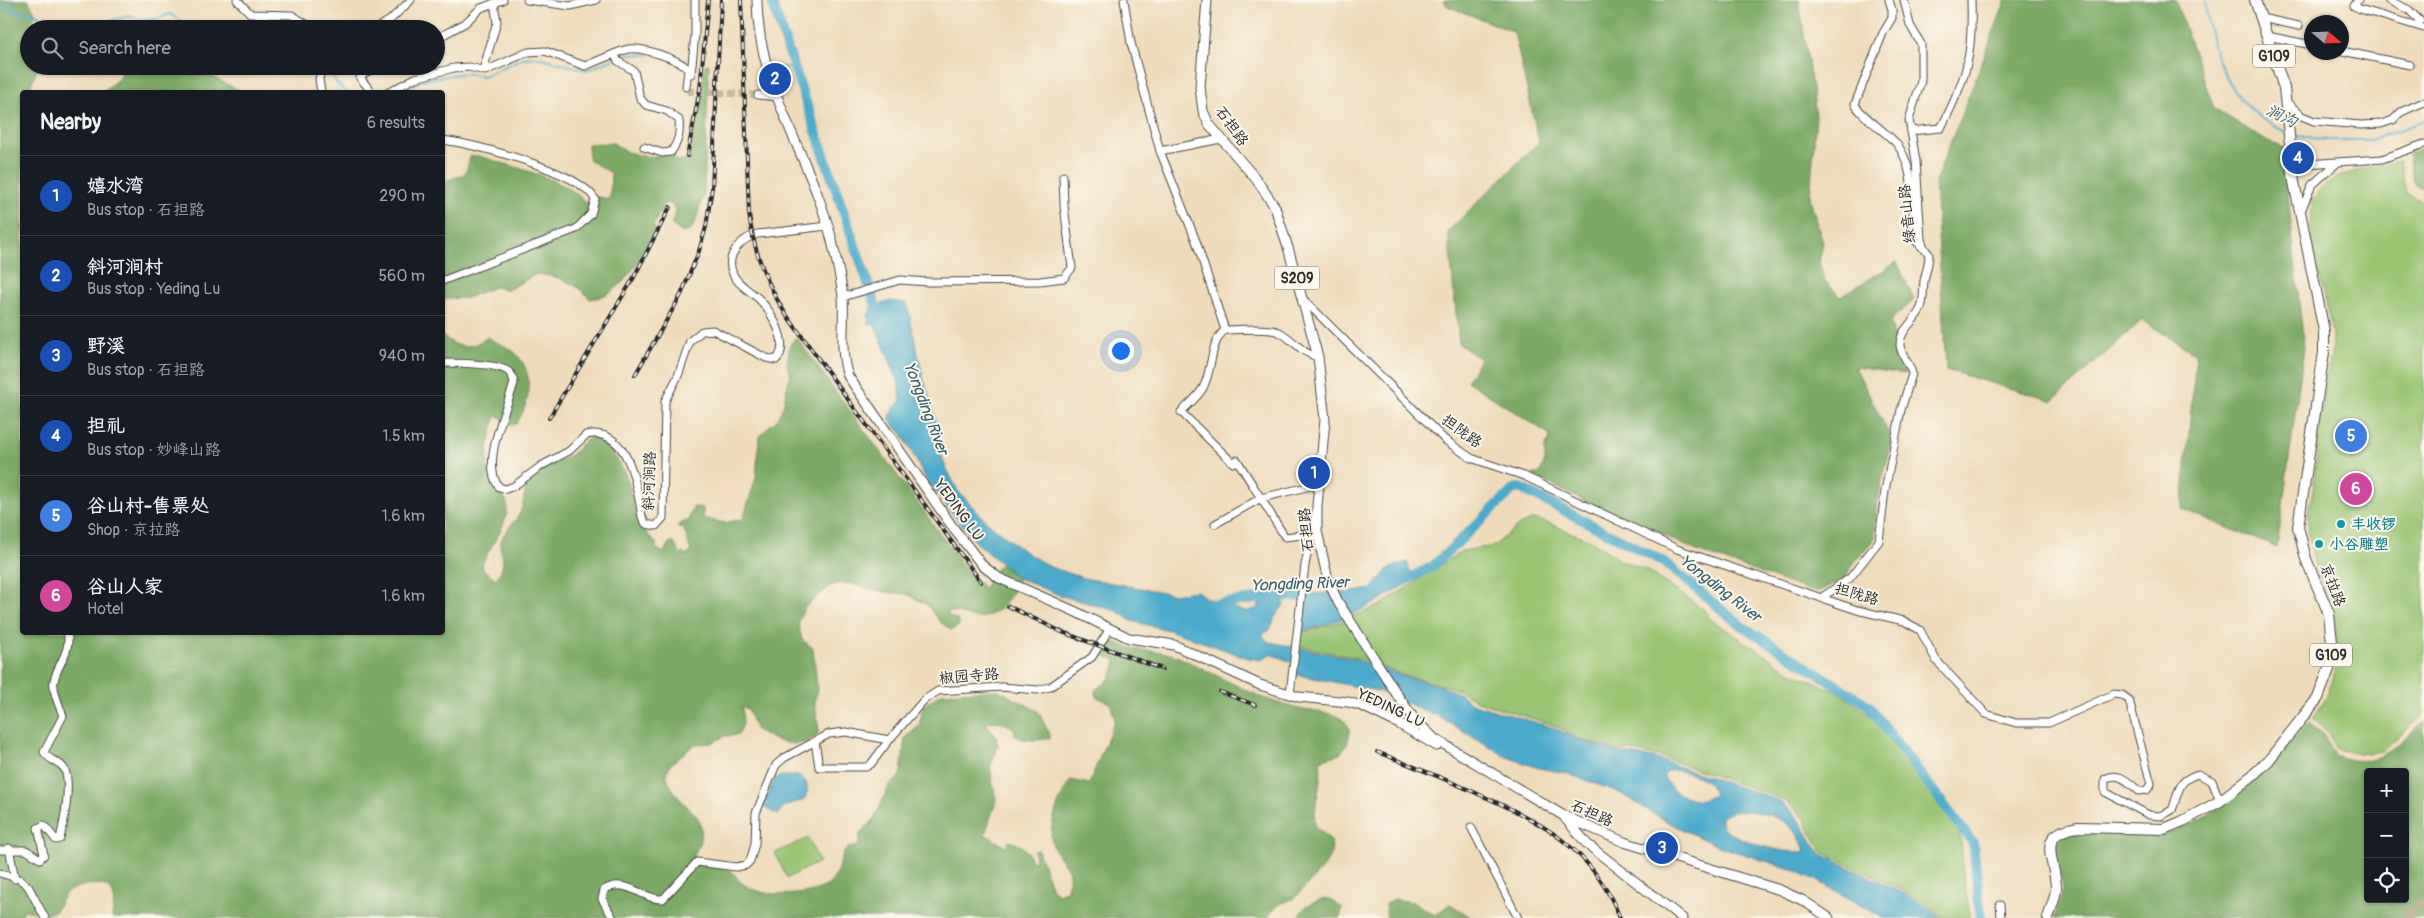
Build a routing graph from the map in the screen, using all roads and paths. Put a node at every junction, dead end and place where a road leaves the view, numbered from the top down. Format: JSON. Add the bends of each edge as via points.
{"nodes":[{"id":1,"x":237,"y":0,"type":"edge"},
{"id":2,"x":411,"y":0,"type":"edge"},
{"id":3,"x":503,"y":0,"type":"edge"},
{"id":4,"x":527,"y":0,"type":"edge"},
{"id":5,"x":596,"y":0,"type":"edge"},
{"id":6,"x":695,"y":0,"type":"edge"},
{"id":7,"x":757,"y":0,"type":"edge"},
{"id":8,"x":1124,"y":0,"type":"edge"},
{"id":9,"x":1207,"y":0,"type":"edge"},
{"id":10,"x":1889,"y":0,"type":"edge"},
{"id":11,"x":1904,"y":0,"type":"edge"},
{"id":12,"x":1972,"y":0,"type":"edge"},
{"id":13,"x":2254,"y":0,"type":"edge"},
{"id":14,"x":2358,"y":0,"type":"edge"},
{"id":15,"x":2388,"y":0,"type":"edge"},
{"id":16,"x":494,"y":3,"type":"junction"},
{"id":17,"x":2261,"y":18,"type":"junction"},
{"id":18,"x":300,"y":20,"type":"edge"},
{"id":19,"x":390,"y":20,"type":"edge"},
{"id":20,"x":2423,"y":23,"type":"edge"},
{"id":21,"x":2299,"y":26,"type":"dead end"},
{"id":22,"x":445,"y":34,"type":"edge"},
{"id":23,"x":2267,"y":36,"type":"junction"},
{"id":24,"x":2304,"y":43,"type":"edge"},
{"id":25,"x":2349,"y":52,"type":"edge"},
{"id":26,"x":615,"y":57,"type":"junction"},
{"id":27,"x":2410,"y":65,"type":"dead end"},
{"id":28,"x":445,"y":70,"type":"edge"},
{"id":29,"x":483,"y":70,"type":"junction"},
{"id":30,"x":320,"y":75,"type":"edge"},
{"id":31,"x":363,"y":75,"type":"edge"},
{"id":32,"x":427,"y":75,"type":"edge"},
{"id":33,"x":321,"y":90,"type":"edge"},
{"id":34,"x":370,"y":90,"type":"edge"},
{"id":35,"x":393,"y":90,"type":"edge"},
{"id":36,"x":758,"y":95,"type":"tunnel mouth"},
{"id":37,"x":778,"y":96,"type":"junction"},
{"id":38,"x":2286,"y":101,"type":"junction"},
{"id":39,"x":2424,"y":102,"type":"edge"},
{"id":40,"x":1911,"y":131,"type":"junction"},
{"id":41,"x":1221,"y":139,"type":"junction"},
{"id":42,"x":445,"y":141,"type":"edge"},
{"id":43,"x":2424,"y":144,"type":"edge"},
{"id":44,"x":644,"y":147,"type":"dead end"},
{"id":45,"x":1160,"y":151,"type":"junction"},
{"id":46,"x":2291,"y":162,"type":"junction"},
{"id":47,"x":2338,"y":162,"type":"junction"},
{"id":48,"x":1063,"y":176,"type":"dead end"},
{"id":49,"x":2300,"y":217,"type":"junction"},
{"id":50,"x":828,"y":226,"type":"junction"},
{"id":51,"x":1924,"y":248,"type":"junction"},
{"id":52,"x":445,"y":280,"type":"edge"},
{"id":53,"x":847,"y":296,"type":"junction"},
{"id":54,"x":1302,"y":298,"type":"junction"},
{"id":55,"x":1225,"y":330,"type":"junction"},
{"id":56,"x":1318,"y":357,"type":"junction"},
{"id":57,"x":445,"y":363,"type":"edge"},
{"id":58,"x":1319,"y":484,"type":"junction"},
{"id":59,"x":1262,"y":498,"type":"junction"},
{"id":60,"x":1317,"y":506,"type":"junction"},
{"id":61,"x":1215,"y":524,"type":"dead end"},
{"id":62,"x":1310,"y":534,"type":"junction"},
{"id":63,"x":1821,"y":598,"type":"junction"},
{"id":64,"x":1109,"y":630,"type":"junction"},
{"id":65,"x":68,"y":635,"type":"edge"},
{"id":66,"x":1290,"y":689,"type":"junction"},
{"id":67,"x":889,"y":740,"type":"junction"},
{"id":68,"x":815,"y":741,"type":"junction"},
{"id":69,"x":1448,"y":748,"type":"junction"},
{"id":70,"x":2220,"y":800,"type":"junction"},
{"id":71,"x":1564,"y":816,"type":"junction"},
{"id":72,"x":1471,"y":827,"type":"dead end"},
{"id":73,"x":9,"y":848,"type":"junction"},
{"id":74,"x":0,"y":850,"type":"edge"},
{"id":75,"x":0,"y":873,"type":"edge"},
{"id":76,"x":15,"y":879,"type":"junction"},
{"id":77,"x":2000,"y":905,"type":"dead end"},
{"id":78,"x":45,"y":918,"type":"edge"},
{"id":79,"x":613,"y":918,"type":"edge"},
{"id":80,"x":1518,"y":918,"type":"edge"},
{"id":81,"x":1682,"y":918,"type":"edge"},
{"id":82,"x":1830,"y":918,"type":"edge"},
{"id":83,"x":2001,"y":918,"type":"edge"},
{"id":84,"x":2048,"y":918,"type":"edge"}],
"edges":[{"from":1,"to":18,"type":"street","via":[[251,14],[292,15]]},
{"from":2,"to":19,"type":"street"},
{"from":3,"to":16,"type":"street"},
{"from":4,"to":5,"type":"street","via":[[570,6]]},
{"from":6,"to":26,"type":"street","via":[[695,35],[686,89],[688,69],[671,59],[629,49]]},
{"from":7,"to":37,"type":"main road","name":"YEDING LU","via":[[759,40]]},
{"from":8,"to":45,"type":"street","via":[[1131,43]]},
{"from":9,"to":41,"type":"main road","name":"石担路","number":"S209","via":[[1200,100],[1209,124]]},
{"from":10,"to":51,"type":"street","via":[[1892,18],[1854,104],[1897,144],[1905,158],[1910,172],[1915,240]]},
{"from":11,"to":40,"type":"street","name":"绿音山路","via":[[1910,25],[1921,44],[1921,81],[1909,120]]},
{"from":12,"to":40,"type":"street","via":[[1968,67],[1960,92],[1941,128]]},
{"from":13,"to":17,"type":"highway","name":"京拉路","number":"G109"},
{"from":14,"to":20,"type":"street","via":[[2354,6],[2360,9]]},
{"from":15,"to":20,"type":"street","via":[[2409,10]]},
{"from":16,"to":22,"type":"street","via":[[481,8],[465,23]]},
{"from":16,"to":29,"type":"street","via":[[497,22]]},
{"from":17,"to":21,"type":"street"},
{"from":17,"to":23,"type":"highway","name":"京拉路","number":"G109"},
{"from":23,"to":24,"type":"street"},
{"from":23,"to":38,"type":"highway","name":"京拉路","number":"G109"},
{"from":25,"to":27,"type":"street"},
{"from":26,"to":29,"type":"street","via":[[585,66],[545,51],[528,52]]},
{"from":26,"to":44,"type":"street","via":[[634,71],[640,98],[646,105],[667,111],[679,120],[680,134],[671,152],[662,153]]},
{"from":28,"to":29,"type":"street","via":[[469,67]]},
{"from":30,"to":33,"type":"street"},
{"from":31,"to":34,"type":"street","via":[[360,78]]},
{"from":32,"to":35,"type":"street"},
{"from":36,"to":37,"type":"street"},
{"from":37,"to":50,"type":"main road","name":"YEDING LU"},
{"from":38,"to":39,"type":"street","via":[[2302,116],[2314,121],[2360,125],[2381,124]]},
{"from":38,"to":46,"type":"highway","name":"京拉路","number":"G109"},
{"from":40,"to":51,"type":"street","name":"绿音山路"},
{"from":41,"to":45,"type":"street"},
{"from":41,"to":54,"type":"main road","name":"石担路","number":"S209","via":[[1256,179],[1275,207]]},
{"from":42,"to":52,"type":"street","via":[[551,170],[586,189],[595,199],[591,214],[576,229]]},
{"from":43,"to":47,"type":"street","via":[[2382,159]]},
{"from":45,"to":55,"type":"street","via":[[1196,241]]},
{"from":46,"to":47,"type":"street"},
{"from":46,"to":49,"type":"highway","name":"京拉路","number":"G109"},
{"from":47,"to":49,"type":"street","via":[[2312,185]]},
{"from":48,"to":53,"type":"street","via":[[1072,268],[1064,278],[1040,281],[900,280]]},
{"from":49,"to":70,"type":"highway","name":"京拉路","number":"G109","via":[[2319,306],[2324,352],[2298,527],[2306,559],[2329,614],[2332,642],[2329,669],[2318,698],[2269,760]]},
{"from":50,"to":53,"type":"main road","name":"YEDING LU"},
{"from":50,"to":57,"type":"street","name":"斜河涧路","via":[[758,234],[749,236],[737,246],[731,260],[733,274],[760,300],[773,320],[781,340],[781,351],[776,360],[766,358],[713,330],[702,331],[690,341],[665,401],[663,518],[656,526],[646,524],[642,517],[632,467],[615,441],[607,435],[586,435],[514,486],[499,487],[494,480],[493,458],[514,383],[512,376],[505,369]]},
{"from":51,"to":63,"type":"street","name":"绿音山路","via":[[1929,254],[1929,263],[1921,307],[1906,326],[1899,347],[1912,374],[1898,426],[1879,541],[1850,578]]},
{"from":53,"to":64,"type":"main road","name":"YEDING LU","via":[[843,355],[848,376],[966,544],[999,578]]},
{"from":54,"to":56,"type":"main road","name":"石担路","number":"S209"},
{"from":54,"to":63,"type":"street","name":"担陇路","via":[[1445,440],[1471,458],[1524,476],[1677,549]]},
{"from":55,"to":56,"type":"street","via":[[1277,331],[1305,354]]},
{"from":55,"to":59,"type":"street","via":[[1218,336],[1202,389],[1181,412],[1233,463],[1237,460]]},
{"from":56,"to":58,"type":"main road","name":"石担路","number":"S209","via":[[1325,420]]},
{"from":58,"to":59,"type":"street"},
{"from":58,"to":60,"type":"main road","name":"石担路","number":"S209"},
{"from":59,"to":61,"type":"street"},
{"from":59,"to":62,"type":"street","via":[[1285,537]]},
{"from":60,"to":62,"type":"street"},
{"from":60,"to":69,"type":"main road","name":"石担路","number":"S209","via":[[1319,543],[1328,580],[1338,602],[1415,720]]},
{"from":62,"to":66,"type":"street"},
{"from":63,"to":70,"type":"street","name":"担陇路","via":[[1904,621],[1920,630],[1936,660],[1953,680],[1986,714],[2001,720],[2049,723],[2114,694],[2122,695],[2129,700],[2151,784],[2147,790],[2139,791],[2120,776],[2111,776],[2105,779],[2105,792],[2149,815],[2161,816],[2172,810],[2178,788],[2187,778],[2198,774],[2212,781]]},
{"from":64,"to":66,"type":"main road","name":"YEDING LU","via":[[1129,638],[1174,645],[1260,684]]},
{"from":64,"to":67,"type":"street","name":"椒园寺路","via":[[1092,657],[1050,687],[1038,690],[1001,686],[938,691],[924,700]]},
{"from":65,"to":73,"type":"street","via":[[66,654],[54,685],[63,716],[44,752],[65,771],[66,804],[60,839],[56,840],[46,827],[39,826],[44,855],[40,859],[26,850]]},
{"from":66,"to":69,"type":"main road","name":"YEDING LU","via":[[1300,697],[1362,706],[1433,744]]},
{"from":67,"to":68,"type":"street","via":[[846,732],[829,734]]},
{"from":67,"to":68,"type":"street","name":"椒园寺路","via":[[866,767],[819,767]]},
{"from":68,"to":79,"type":"street","via":[[776,765],[756,813],[755,844],[748,863],[736,867],[697,862],[663,899],[629,887],[608,888],[604,890],[602,899]]},
{"from":69,"to":71,"type":"main road","name":"石担路","number":"S209"},
{"from":70,"to":84,"type":"highway","name":"京拉路","number":"G109","via":[[2164,829],[2078,827],[2065,829],[2056,835],[2050,844],[2049,854],[2056,890]]},
{"from":71,"to":81,"type":"main road","via":[[1587,844]]},
{"from":71,"to":82,"type":"main road","name":"石担路","number":"S209","via":[[1624,842],[1780,890]]},
{"from":72,"to":80,"type":"street"},
{"from":73,"to":74,"type":"street"},
{"from":73,"to":76,"type":"street"},
{"from":75,"to":76,"type":"street"},
{"from":76,"to":78,"type":"street","via":[[28,886]]},
{"from":77,"to":83,"type":"street"}]}
